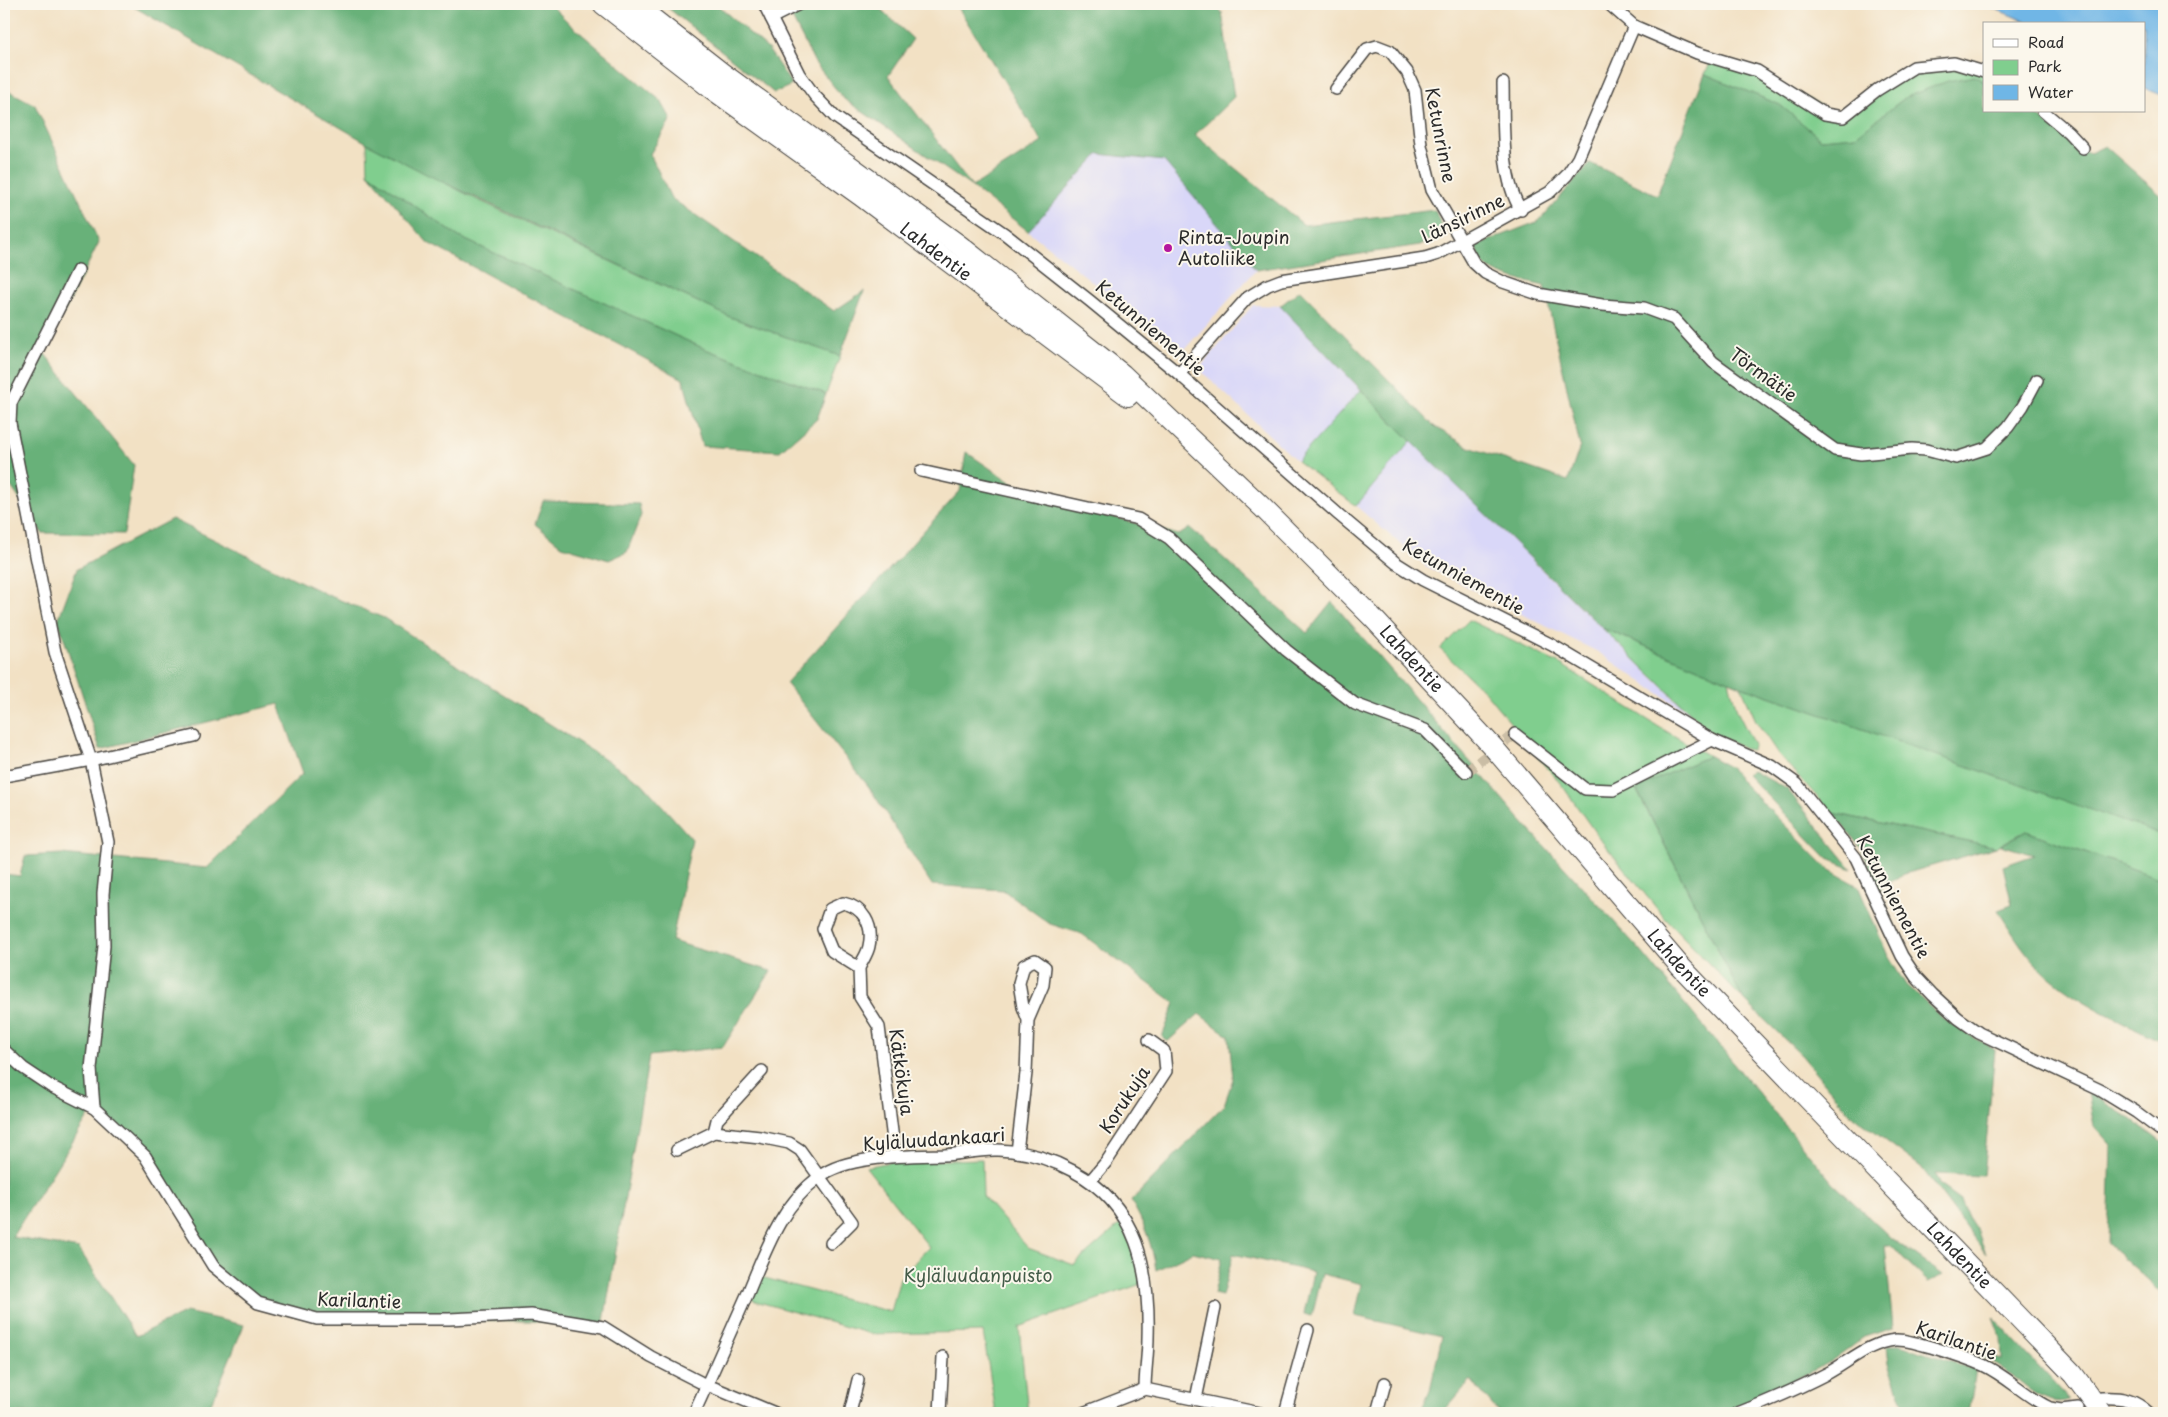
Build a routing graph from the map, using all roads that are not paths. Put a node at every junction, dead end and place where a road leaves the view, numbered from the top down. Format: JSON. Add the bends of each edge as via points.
{"nodes":[{"id":1,"x":603,"y":4,"type":"edge"},
{"id":2,"x":634,"y":4,"type":"edge"},
{"id":3,"x":764,"y":4,"type":"edge"},
{"id":4,"x":799,"y":4,"type":"edge"},
{"id":5,"x":1609,"y":4,"type":"edge"},
{"id":6,"x":771,"y":18,"type":"junction"},
{"id":7,"x":1634,"y":26,"type":"junction"},
{"id":8,"x":1983,"y":72,"type":"edge"},
{"id":9,"x":1503,"y":83,"type":"dead end"},
{"id":10,"x":1336,"y":89,"type":"dead end"},
{"id":11,"x":2044,"y":112,"type":"edge"},
{"id":12,"x":2082,"y":148,"type":"dead end"},
{"id":13,"x":1521,"y":210,"type":"junction"},
{"id":14,"x":1460,"y":242,"type":"junction"},
{"id":15,"x":78,"y":270,"type":"dead end"},
{"id":16,"x":1179,"y":374,"type":"junction"},
{"id":17,"x":2037,"y":380,"type":"dead end"},
{"id":18,"x":922,"y":471,"type":"dead end"},
{"id":19,"x":1262,"y":507,"type":"junction"},
{"id":20,"x":1515,"y":734,"type":"dead end"},
{"id":21,"x":194,"y":736,"type":"dead end"},
{"id":22,"x":1712,"y":740,"type":"junction"},
{"id":23,"x":91,"y":760,"type":"junction"},
{"id":24,"x":1466,"y":772,"type":"dead end"},
{"id":25,"x":4,"y":776,"type":"edge"},
{"id":26,"x":859,"y":968,"type":"junction"},
{"id":27,"x":1028,"y":1020,"type":"dead end"},
{"id":28,"x":1148,"y":1040,"type":"dead end"},
{"id":29,"x":4,"y":1050,"type":"edge"},
{"id":30,"x":762,"y":1071,"type":"dead end"},
{"id":31,"x":94,"y":1108,"type":"junction"},
{"id":32,"x":714,"y":1132,"type":"junction"},
{"id":33,"x":2164,"y":1134,"type":"edge"},
{"id":34,"x":677,"y":1150,"type":"dead end"},
{"id":35,"x":1017,"y":1152,"type":"junction"},
{"id":36,"x":895,"y":1156,"type":"junction"},
{"id":37,"x":819,"y":1176,"type":"junction"},
{"id":38,"x":1091,"y":1180,"type":"junction"},
{"id":39,"x":831,"y":1244,"type":"dead end"},
{"id":40,"x":1215,"y":1308,"type":"dead end"},
{"id":41,"x":1308,"y":1330,"type":"dead end"},
{"id":42,"x":942,"y":1357,"type":"dead end"},
{"id":43,"x":858,"y":1380,"type":"dead end"},
{"id":44,"x":1385,"y":1383,"type":"dead end"},
{"id":45,"x":707,"y":1385,"type":"junction"},
{"id":46,"x":1145,"y":1389,"type":"junction"},
{"id":47,"x":1196,"y":1399,"type":"junction"},
{"id":48,"x":2101,"y":1406,"type":"edge"},
{"id":49,"x":2078,"y":1408,"type":"dead end"},
{"id":50,"x":757,"y":1411,"type":"edge"},
{"id":51,"x":694,"y":1413,"type":"edge"},
{"id":52,"x":775,"y":1413,"type":"edge"},
{"id":53,"x":850,"y":1413,"type":"edge"},
{"id":54,"x":940,"y":1413,"type":"edge"},
{"id":55,"x":1083,"y":1413,"type":"edge"},
{"id":56,"x":1260,"y":1413,"type":"edge"},
{"id":57,"x":1286,"y":1413,"type":"edge"},
{"id":58,"x":1377,"y":1413,"type":"edge"},
{"id":59,"x":1738,"y":1413,"type":"edge"},
{"id":60,"x":2149,"y":1413,"type":"edge"}],
"edges":[{"from":1,"to":19,"type":"highway","name":"Lahdentie","via":[[712,89],[1115,386]]},
{"from":2,"to":19,"type":"highway","name":"Lahdentie","via":[[722,73],[959,245],[1122,374]]},
{"from":3,"to":6,"type":"street","name":"Ketunniementie"},
{"from":4,"to":6,"type":"street"},
{"from":5,"to":7,"type":"street"},
{"from":6,"to":16,"type":"street","name":"Ketunniementie","via":[[799,74],[814,96],[835,117],[1005,234]]},
{"from":7,"to":8,"type":"street","via":[[1696,53],[1757,71],[1825,114],[1843,117],[1876,90],[1914,67],[1954,63]]},
{"from":7,"to":13,"type":"street","name":"Länsirinne","via":[[1578,158],[1550,192]]},
{"from":9,"to":13,"type":"street","via":[[1510,184]]},
{"from":10,"to":14,"type":"street","name":"Ketunrinne","via":[[1367,49],[1377,46],[1390,51],[1407,72],[1415,90],[1426,172]]},
{"from":11,"to":12,"type":"street"},
{"from":13,"to":14,"type":"street","name":"Länsirinne"},
{"from":14,"to":16,"type":"street","name":"Länsirinne","via":[[1425,258],[1281,280],[1268,285],[1247,298]]},
{"from":14,"to":17,"type":"street","name":"Törmätie","via":[[1474,263],[1503,282],[1538,294],[1602,305],[1644,308],[1674,319],[1714,362],[1835,450],[1862,454],[1912,449],[1956,458],[1987,448],[2013,420]]},
{"from":15,"to":23,"type":"street","via":[[11,403],[10,423],[56,652]]},
{"from":16,"to":22,"type":"street","name":"Ketunniementie","via":[[1396,563],[1552,645]]},
{"from":18,"to":24,"type":"street","via":[[1138,519],[1169,538],[1286,650],[1355,704],[1425,730]]},
{"from":19,"to":48,"type":"highway","name":"Lahdentie","via":[[1373,618],[1493,747],[1680,966]]},
{"from":20,"to":22,"type":"street","via":[[1585,789],[1594,790],[1613,790]]},
{"from":21,"to":23,"type":"street"},
{"from":22,"to":33,"type":"street","name":"Ketunniementie","via":[[1772,766],[1797,784],[1856,858],[1902,956],[1916,977],[1958,1018],[2001,1045],[2100,1090]]},
{"from":23,"to":25,"type":"street"},
{"from":23,"to":31,"type":"street","via":[[108,842],[103,894],[104,946],[92,1068]]},
{"from":26,"to":26,"type":"street","name":"Kätkökuja","via":[[832,951],[823,928],[830,909],[843,903],[854,905],[869,925],[870,946]]},
{"from":26,"to":36,"type":"street","name":"Kätkökuja","via":[[860,997],[879,1027]]},
{"from":27,"to":35,"type":"street"},
{"from":28,"to":38,"type":"street","name":"Korukuja","via":[[1164,1051],[1166,1071]]},
{"from":29,"to":31,"type":"street","name":"Karilantie","via":[[50,1086]]},
{"from":30,"to":32,"type":"street","via":[[717,1120]]},
{"from":31,"to":45,"type":"street","name":"Karilantie","via":[[145,1156],[212,1266],[258,1303],[317,1319],[531,1315],[603,1327],[651,1357]]},
{"from":32,"to":34,"type":"street"},
{"from":32,"to":37,"type":"street","via":[[789,1143],[800,1150]]},
{"from":35,"to":36,"type":"street","name":"Kyläluudankaari","via":[[998,1150]]},
{"from":35,"to":38,"type":"street","name":"Kyläluudankaari","via":[[1064,1165]]},
{"from":36,"to":37,"type":"street","name":"Kyläluudankaari","via":[[854,1162]]},
{"from":37,"to":39,"type":"street","via":[[852,1222]]},
{"from":37,"to":45,"type":"street","name":"Kyläluudankaari","via":[[795,1199],[767,1246]]},
{"from":38,"to":46,"type":"street","name":"Kyläluudankaari","via":[[1117,1205],[1134,1235],[1142,1261],[1148,1338]]},
{"from":40,"to":47,"type":"street"},
{"from":41,"to":57,"type":"street"},
{"from":42,"to":54,"type":"street"},
{"from":43,"to":53,"type":"street"},
{"from":44,"to":58,"type":"street"},
{"from":45,"to":50,"type":"street","name":"Karilantie"},
{"from":45,"to":51,"type":"street","name":"Kyläluudankaari"},
{"from":46,"to":47,"type":"street"},
{"from":46,"to":55,"type":"street"},
{"from":47,"to":56,"type":"street"},
{"from":48,"to":60,"type":"street","via":[[2116,1397],[2129,1399]]},
{"from":49,"to":59,"type":"street","name":"Karilantie","via":[[2050,1408],[1983,1365],[1898,1340],[1883,1342],[1771,1401]]},
{"from":50,"to":52,"type":"street","name":"Karilantie"}]}
